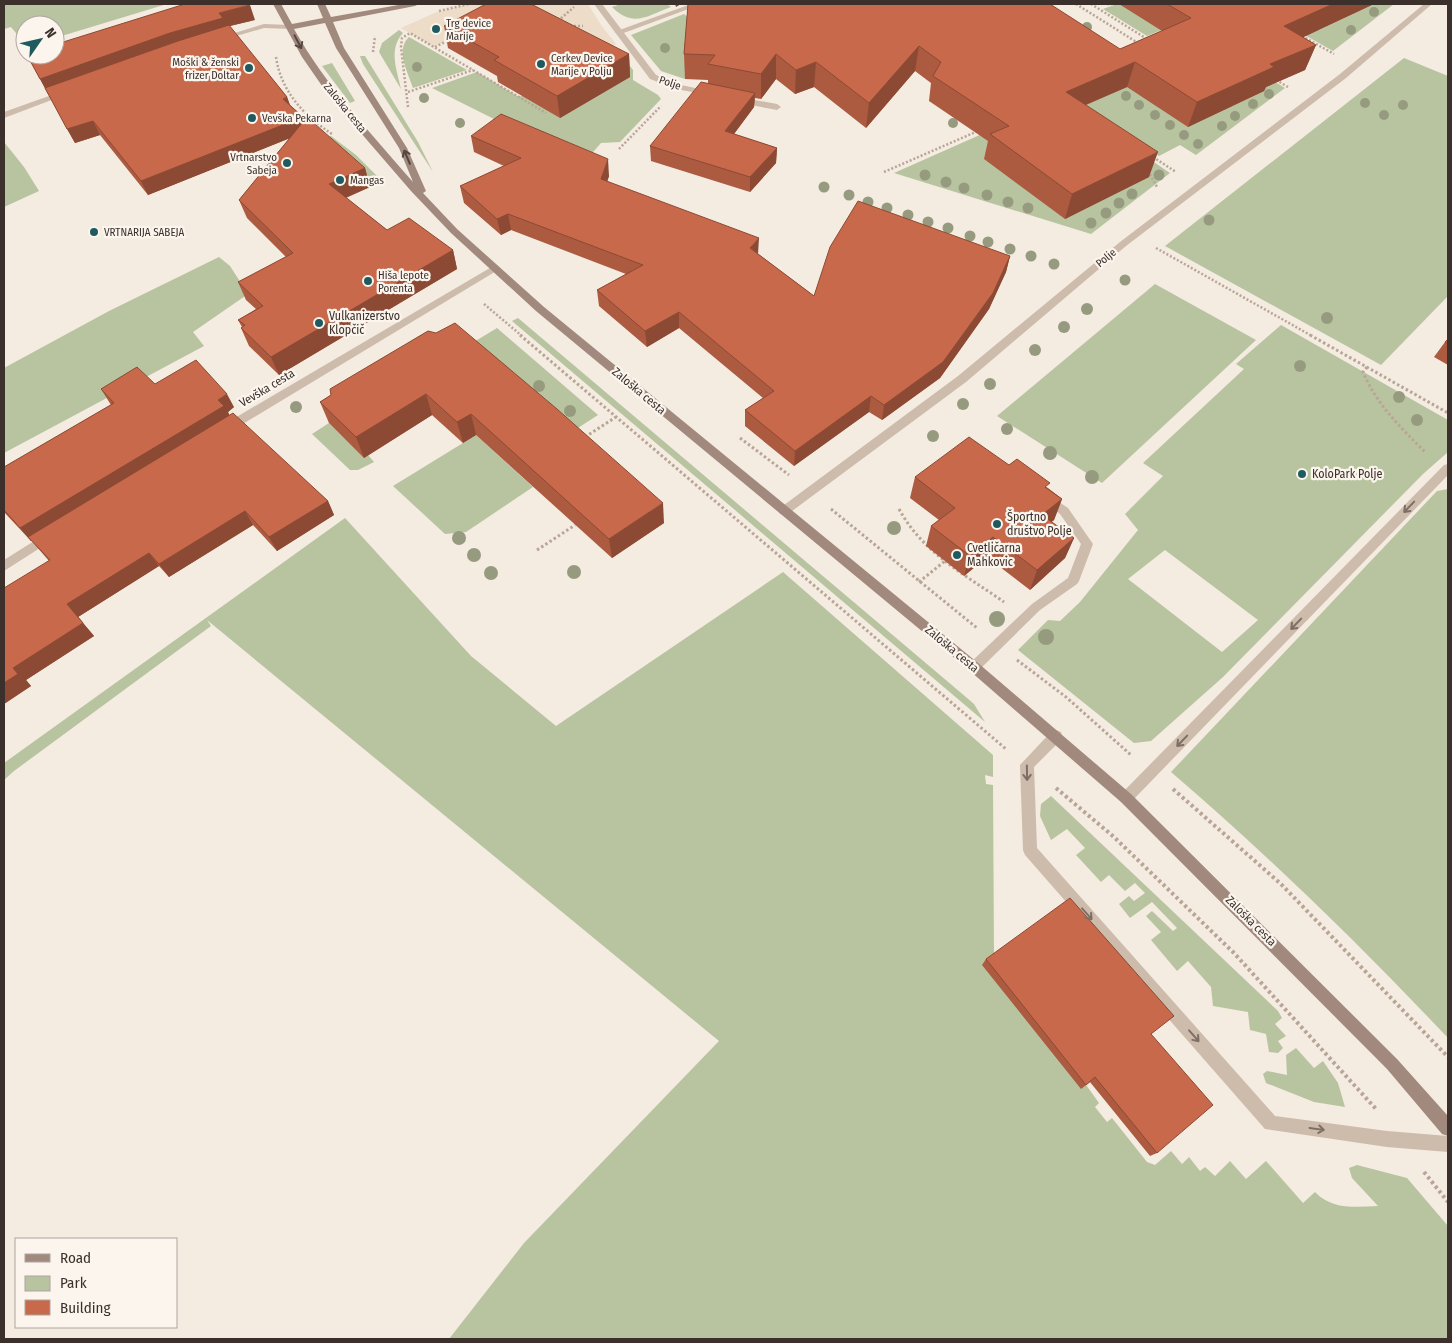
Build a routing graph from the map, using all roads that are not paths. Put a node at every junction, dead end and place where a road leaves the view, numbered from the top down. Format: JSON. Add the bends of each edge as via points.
{"nodes":[{"id":1,"x":277,"y":4,"type":"edge"},
{"id":2,"x":321,"y":4,"type":"edge"},
{"id":3,"x":415,"y":4,"type":"edge"},
{"id":4,"x":598,"y":4,"type":"edge"},
{"id":5,"x":698,"y":4,"type":"edge"},
{"id":6,"x":1428,"y":4,"type":"edge"},
{"id":7,"x":329,"y":19,"type":"junction"},
{"id":8,"x":290,"y":27,"type":"junction"},
{"id":9,"x":618,"y":32,"type":"junction"},
{"id":10,"x":209,"y":42,"type":"edge"},
{"id":11,"x":73,"y":90,"type":"edge"},
{"id":12,"x":717,"y":95,"type":"edge"},
{"id":13,"x":726,"y":97,"type":"edge"},
{"id":14,"x":777,"y":107,"type":"dead end"},
{"id":15,"x":4,"y":115,"type":"edge"},
{"id":16,"x":426,"y":202,"type":"junction"},
{"id":17,"x":495,"y":268,"type":"junction"},
{"id":18,"x":217,"y":434,"type":"edge"},
{"id":19,"x":1447,"y":473,"type":"edge"},
{"id":20,"x":1034,"y":488,"type":"edge"},
{"id":21,"x":784,"y":511,"type":"junction"},
{"id":22,"x":61,"y":530,"type":"edge"},
{"id":23,"x":4,"y":566,"type":"edge"},
{"id":24,"x":974,"y":667,"type":"junction"},
{"id":25,"x":1056,"y":736,"type":"junction"},
{"id":26,"x":1126,"y":798,"type":"junction"},
{"id":27,"x":1448,"y":1128,"type":"edge"},
{"id":28,"x":1448,"y":1144,"type":"edge"}],
"edges":[{"from":1,"to":8,"type":"main road","name":"Zaloška cesta"},
{"from":2,"to":7,"type":"main road","name":"Zaloška cesta"},
{"from":3,"to":7,"type":"main road"},
{"from":4,"to":9,"type":"street","name":"Polje"},
{"from":5,"to":9,"type":"street"},
{"from":6,"to":21,"type":"street","name":"Polje","via":[[1343,76],[1123,244],[962,379]]},
{"from":7,"to":8,"type":"main road"},
{"from":16,"to":7,"type":"main road","name":"Zaloška cesta","one_way":true,"via":[[403,148],[340,48]]},
{"from":8,"to":10,"type":"street","via":[[264,26]]},
{"from":8,"to":16,"type":"main road","name":"Zaloška cesta","one_way":true,"via":[[332,94]]},
{"from":9,"to":12,"type":"street","name":"Polje","via":[[652,77]]},
{"from":11,"to":15,"type":"street"},
{"from":13,"to":14,"type":"street"},
{"from":16,"to":17,"type":"main road","name":"Zaloška cesta"},
{"from":17,"to":18,"type":"street","name":"Vevška cesta"},
{"from":17,"to":21,"type":"main road","name":"Zaloška cesta","via":[[540,310]]},
{"from":19,"to":26,"type":"street","one_way":true},
{"from":20,"to":24,"type":"street","via":[[1064,511],[1086,544],[1073,581],[1018,623]]},
{"from":21,"to":24,"type":"main road","name":"Zaloška cesta"},
{"from":22,"to":23,"type":"street"},
{"from":24,"to":25,"type":"main road","name":"Zaloška cesta"},
{"from":25,"to":26,"type":"main road","name":"Zaloška cesta"},
{"from":25,"to":28,"type":"street","one_way":true,"via":[[1027,765],[1030,850],[1271,1123]]},
{"from":26,"to":27,"type":"main road","name":"Zaloška cesta","via":[[1392,1064]]}]}
